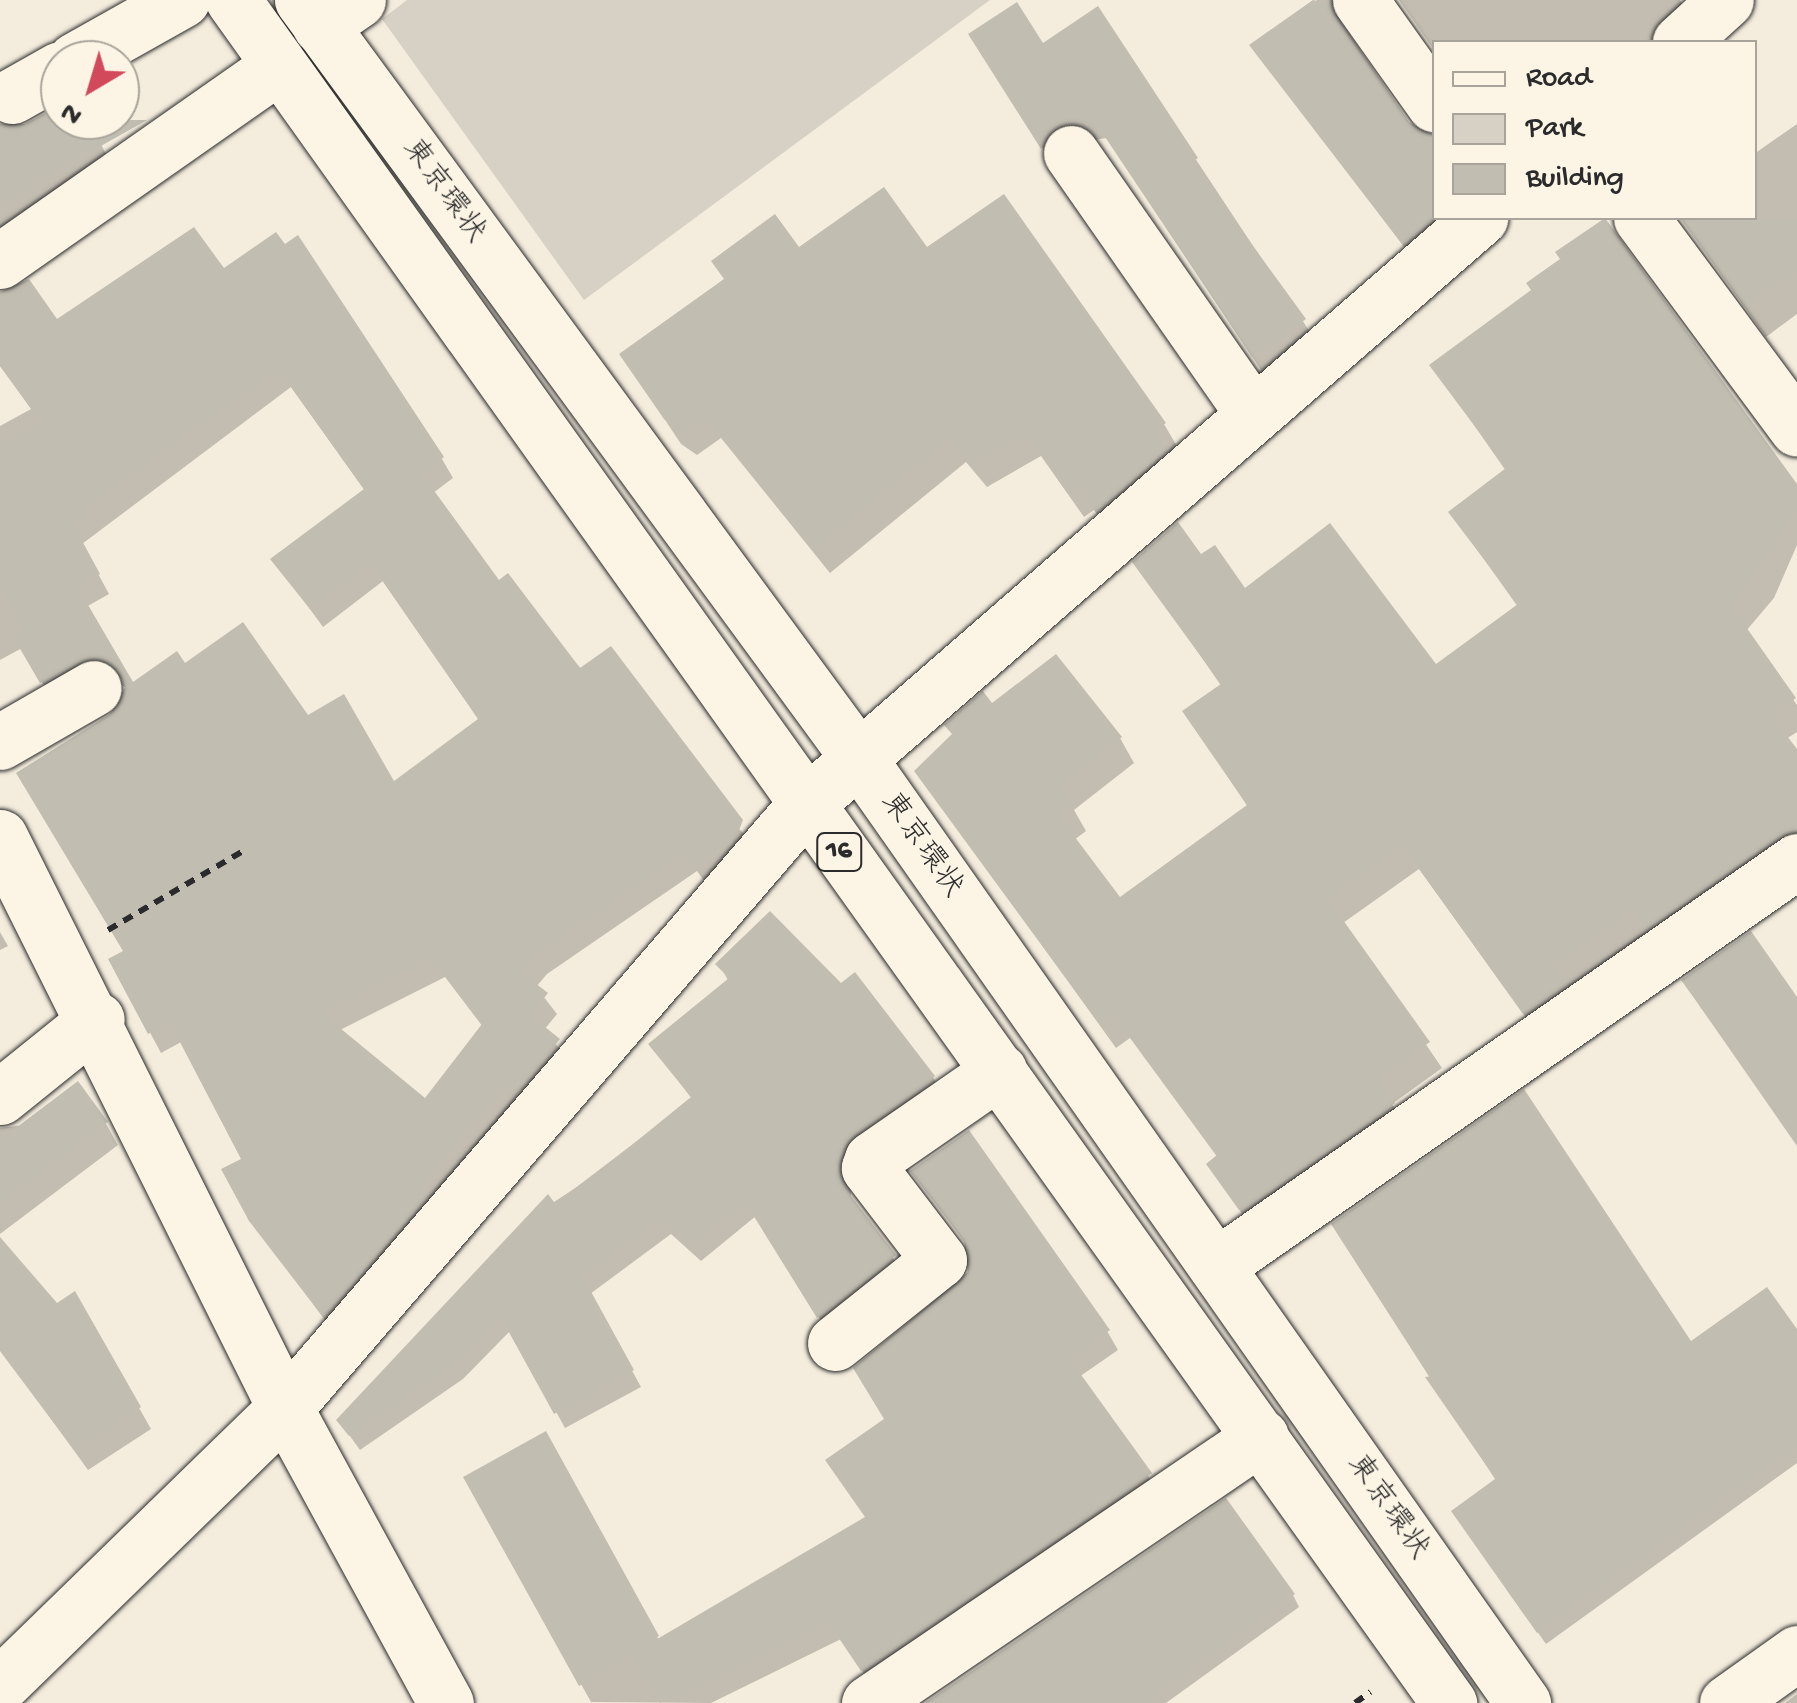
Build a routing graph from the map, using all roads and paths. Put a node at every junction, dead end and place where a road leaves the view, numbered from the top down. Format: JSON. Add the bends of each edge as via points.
{"nodes":[{"id":1,"x":182,"y":0,"type":"edge"},
{"id":2,"x":233,"y":0,"type":"edge"},
{"id":3,"x":1360,"y":0,"type":"edge"},
{"id":4,"x":1726,"y":0,"type":"edge"},
{"id":5,"x":327,"y":9,"type":"edge"},
{"id":6,"x":111,"y":40,"type":"edge"},
{"id":7,"x":1682,"y":40,"type":"edge"},
{"id":8,"x":278,"y":66,"type":"junction"},
{"id":9,"x":40,"y":80,"type":"edge"},
{"id":10,"x":12,"y":96,"type":"dead end"},
{"id":11,"x":1432,"y":101,"type":"edge"},
{"id":12,"x":1071,"y":153,"type":"dead end"},
{"id":13,"x":1478,"y":220,"type":"edge"},
{"id":14,"x":1642,"y":220,"type":"edge"},
{"id":15,"x":0,"y":261,"type":"edge"},
{"id":16,"x":1253,"y":414,"type":"junction"},
{"id":17,"x":1797,"y":429,"type":"edge"},
{"id":18,"x":94,"y":688,"type":"dead end"},
{"id":19,"x":0,"y":742,"type":"edge"},
{"id":20,"x":857,"y":756,"type":"junction"},
{"id":21,"x":805,"y":805,"type":"junction"},
{"id":22,"x":0,"y":837,"type":"edge"},
{"id":23,"x":245,"y":850,"type":"dead end"},
{"id":24,"x":1797,"y":861,"type":"edge"},
{"id":25,"x":64,"y":956,"type":"junction"},
{"id":26,"x":96,"y":1020,"type":"junction"},
{"id":27,"x":999,"y":1071,"type":"junction"},
{"id":28,"x":0,"y":1096,"type":"edge"},
{"id":29,"x":1216,"y":1266,"type":"junction"},
{"id":30,"x":836,"y":1343,"type":"dead end"},
{"id":31,"x":285,"y":1408,"type":"junction"},
{"id":32,"x":1260,"y":1437,"type":"junction"},
{"id":33,"x":1797,"y":1653,"type":"edge"},
{"id":34,"x":0,"y":1685,"type":"edge"},
{"id":35,"x":446,"y":1703,"type":"edge"},
{"id":36,"x":869,"y":1703,"type":"edge"},
{"id":37,"x":1448,"y":1703,"type":"edge"},
{"id":38,"x":1523,"y":1703,"type":"edge"},
{"id":39,"x":1727,"y":1703,"type":"edge"}],
"edges":[{"from":1,"to":6,"type":"main road"},
{"from":2,"to":8,"type":"main road","name":"東京環状","number":"16"},
{"from":3,"to":11,"type":"main road"},
{"from":4,"to":7,"type":"main road"},
{"from":5,"to":20,"type":"main road","name":"東京環状","number":"16"},
{"from":8,"to":15,"type":"main road"},
{"from":8,"to":21,"type":"main road","name":"東京環状","number":"16"},
{"from":9,"to":10,"type":"main road"},
{"from":12,"to":16,"type":"main road"},
{"from":13,"to":16,"type":"main road"},
{"from":14,"to":17,"type":"main road"},
{"from":16,"to":20,"type":"main road"},
{"from":18,"to":19,"type":"main road"},
{"from":20,"to":21,"type":"main road"},
{"from":20,"to":29,"type":"main road","name":"東京環状","number":"16"},
{"from":21,"to":27,"type":"main road","name":"東京環状","number":"16"},
{"from":21,"to":31,"type":"main road"},
{"from":22,"to":25,"type":"main road"},
{"from":23,"to":25,"type":"path"},
{"from":24,"to":29,"type":"main road"},
{"from":25,"to":26,"type":"main road"},
{"from":26,"to":28,"type":"main road"},
{"from":26,"to":31,"type":"main road"},
{"from":27,"to":30,"type":"main road","via":[[872,1159],[869,1168],[939,1260]]},
{"from":27,"to":32,"type":"main road","name":"東京環状","number":"16"},
{"from":29,"to":38,"type":"main road","name":"東京環状","number":"16"},
{"from":31,"to":34,"type":"main road"},
{"from":31,"to":35,"type":"main road"},
{"from":32,"to":36,"type":"main road"},
{"from":32,"to":37,"type":"main road","name":"東京環状","number":"16"},
{"from":33,"to":39,"type":"main road"}]}
